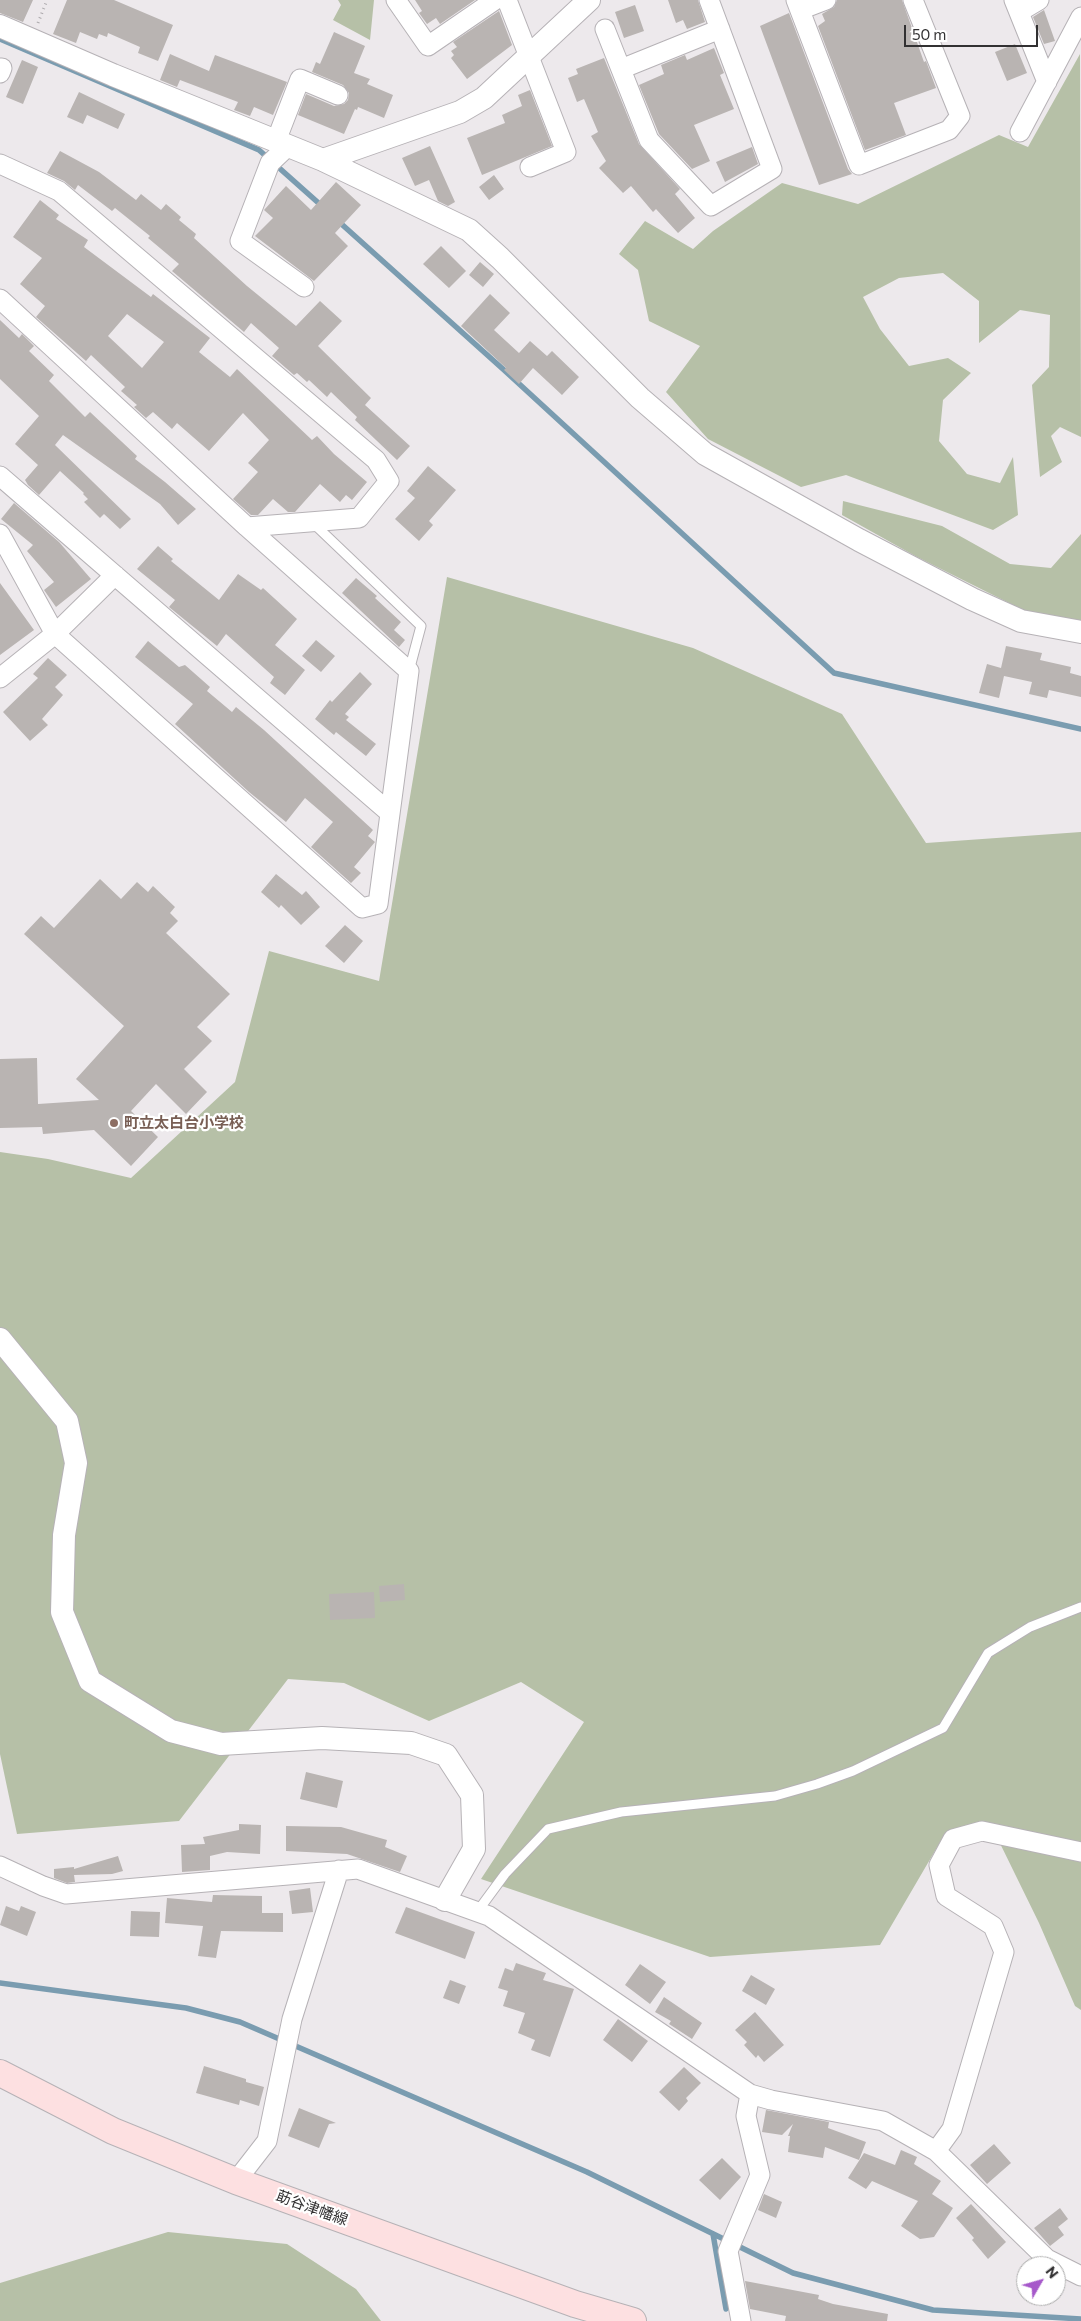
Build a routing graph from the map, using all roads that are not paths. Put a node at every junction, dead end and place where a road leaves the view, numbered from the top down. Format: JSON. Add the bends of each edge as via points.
{"nodes":[{"id":1,"x":396,"y":0,"type":"edge"},
{"id":2,"x":496,"y":0,"type":"edge"},
{"id":3,"x":506,"y":0,"type":"edge"},
{"id":4,"x":589,"y":0,"type":"edge"},
{"id":5,"x":709,"y":0,"type":"edge"},
{"id":6,"x":826,"y":0,"type":"edge"},
{"id":7,"x":913,"y":0,"type":"edge"},
{"id":8,"x":1039,"y":0,"type":"edge"},
{"id":9,"x":798,"y":5,"type":"edge"},
{"id":10,"x":1016,"y":6,"type":"edge"},
{"id":11,"x":1081,"y":17,"type":"edge"},
{"id":12,"x":0,"y":26,"type":"edge"},
{"id":13,"x":720,"y":28,"type":"junction"},
{"id":14,"x":605,"y":29,"type":"dead end"},
{"id":15,"x":528,"y":58,"type":"junction"},
{"id":16,"x":0,"y":68,"type":"edge"},
{"id":17,"x":621,"y":69,"type":"junction"},
{"id":18,"x":0,"y":73,"type":"edge"},
{"id":19,"x":1047,"y":82,"type":"junction"},
{"id":20,"x":338,"y":95,"type":"dead end"},
{"id":21,"x":1020,"y":132,"type":"dead end"},
{"id":22,"x":277,"y":152,"type":"junction"},
{"id":23,"x":323,"y":160,"type":"junction"},
{"id":24,"x":0,"y":164,"type":"edge"},
{"id":25,"x":530,"y":167,"type":"dead end"},
{"id":26,"x":304,"y":287,"type":"dead end"},
{"id":27,"x":0,"y":298,"type":"edge"},
{"id":28,"x":0,"y":476,"type":"edge"},
{"id":29,"x":311,"y":522,"type":"junction"},
{"id":30,"x":247,"y":527,"type":"junction"},
{"id":31,"x":0,"y":534,"type":"edge"},
{"id":32,"x":115,"y":575,"type":"junction"},
{"id":33,"x":1081,"y":632,"type":"edge"},
{"id":34,"x":55,"y":634,"type":"junction"},
{"id":35,"x":409,"y":671,"type":"junction"},
{"id":36,"x":0,"y":678,"type":"edge"},
{"id":37,"x":390,"y":813,"type":"junction"},
{"id":38,"x":0,"y":1338,"type":"edge"},
{"id":39,"x":1081,"y":1607,"type":"edge"},
{"id":40,"x":1081,"y":1852,"type":"edge"},
{"id":41,"x":0,"y":1866,"type":"edge"},
{"id":42,"x":339,"y":1870,"type":"junction"},
{"id":43,"x":445,"y":1900,"type":"junction"},
{"id":44,"x":477,"y":1912,"type":"junction"},
{"id":45,"x":0,"y":2073,"type":"edge"},
{"id":46,"x":750,"y":2094,"type":"junction"},
{"id":47,"x":936,"y":2150,"type":"junction"},
{"id":48,"x":236,"y":2181,"type":"junction"},
{"id":49,"x":1081,"y":2276,"type":"edge"},
{"id":50,"x":633,"y":2321,"type":"edge"},
{"id":51,"x":741,"y":2321,"type":"edge"}],
"edges":[{"from":1,"to":2,"type":"street","via":[[428,46]]},
{"from":3,"to":15,"type":"street"},
{"from":4,"to":15,"type":"street"},
{"from":5,"to":13,"type":"street"},
{"from":6,"to":9,"type":"street"},
{"from":7,"to":9,"type":"street","via":[[960,116],[949,130],[859,165]]},
{"from":8,"to":10,"type":"street"},
{"from":10,"to":19,"type":"street"},
{"from":11,"to":19,"type":"street"},
{"from":12,"to":22,"type":"street"},
{"from":13,"to":17,"type":"street"},
{"from":13,"to":17,"type":"street","via":[[772,169],[711,206],[649,140]]},
{"from":14,"to":17,"type":"street"},
{"from":15,"to":23,"type":"street","via":[[484,98],[460,112]]},
{"from":15,"to":25,"type":"street","via":[[566,152]]},
{"from":16,"to":18,"type":"street"},
{"from":19,"to":21,"type":"street"},
{"from":20,"to":22,"type":"street","via":[[300,79]]},
{"from":22,"to":23,"type":"street"},
{"from":22,"to":26,"type":"street","via":[[240,241]]},
{"from":23,"to":33,"type":"street","via":[[469,230],[640,398],[705,454],[972,599],[1021,621]]},
{"from":24,"to":29,"type":"street","via":[[59,191],[376,460],[389,481],[359,518]]},
{"from":27,"to":30,"type":"street"},
{"from":28,"to":32,"type":"street"},
{"from":29,"to":30,"type":"street"},
{"from":29,"to":35,"type":"lane","via":[[421,626]]},
{"from":30,"to":35,"type":"street"},
{"from":31,"to":34,"type":"street"},
{"from":32,"to":34,"type":"street"},
{"from":32,"to":37,"type":"street"},
{"from":34,"to":36,"type":"street"},
{"from":34,"to":37,"type":"street","via":[[362,908],[378,904]]},
{"from":35,"to":37,"type":"street"},
{"from":38,"to":43,"type":"street","via":[[68,1421],[76,1463],[64,1535],[62,1612],[90,1681],[171,1731],[221,1744],[322,1738],[411,1743],[446,1755],[472,1796],[474,1849]]},
{"from":39,"to":44,"type":"lane","via":[[1030,1627],[988,1653],[943,1728],[853,1771],[775,1796],[621,1812],[548,1829],[505,1874]]},
{"from":40,"to":47,"type":"street","via":[[982,1831],[952,1839],[939,1865],[946,1896],[993,1926],[1004,1952],[952,2129]]},
{"from":41,"to":42,"type":"street","via":[[66,1894]]},
{"from":42,"to":43,"type":"street","via":[[358,1869]]},
{"from":42,"to":48,"type":"street","via":[[292,2019],[267,2141]]},
{"from":43,"to":44,"type":"street"},
{"from":44,"to":46,"type":"street","via":[[489,1916]]},
{"from":45,"to":48,"type":"main road","name":"莇谷津幡線","via":[[113,2131]]},
{"from":46,"to":47,"type":"street","via":[[883,2121]]},
{"from":46,"to":51,"type":"street","via":[[746,2116],[760,2175],[728,2251]]},
{"from":47,"to":49,"type":"street","via":[[1047,2259]]},
{"from":48,"to":50,"type":"main road","name":"莇谷津幡線","via":[[575,2304]]}]}
